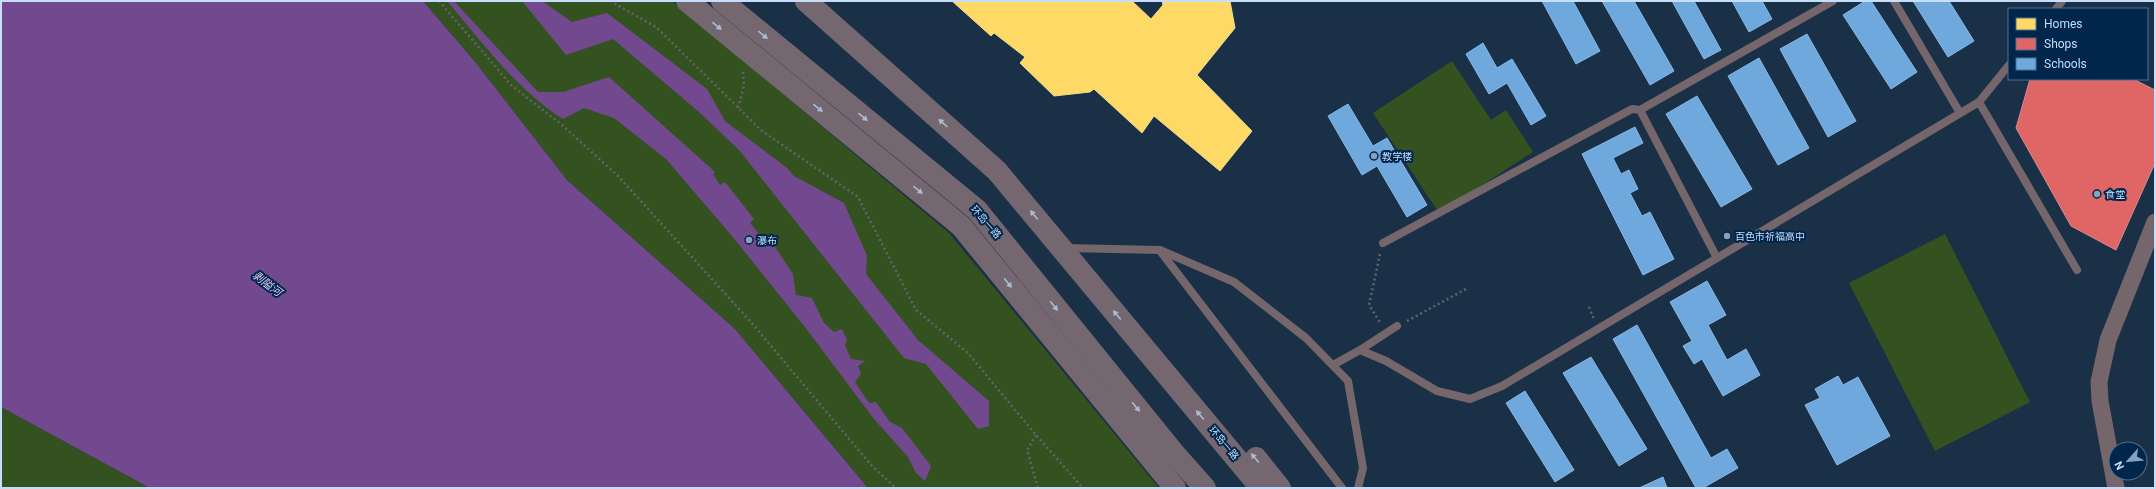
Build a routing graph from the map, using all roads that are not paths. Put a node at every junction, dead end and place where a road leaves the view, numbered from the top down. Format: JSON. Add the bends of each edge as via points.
{"nodes":[{"id":1,"x":687,"y":1,"type":"edge"},
{"id":2,"x":722,"y":1,"type":"edge"},
{"id":3,"x":806,"y":1,"type":"edge"},
{"id":4,"x":830,"y":1,"type":"edge"},
{"id":5,"x":1833,"y":1,"type":"edge"},
{"id":6,"x":1894,"y":1,"type":"edge"},
{"id":7,"x":2008,"y":66,"type":"edge"},
{"id":8,"x":1979,"y":102,"type":"junction"},
{"id":9,"x":1640,"y":110,"type":"junction"},
{"id":10,"x":1960,"y":113,"type":"junction"},
{"id":11,"x":2155,"y":222,"type":"edge"},
{"id":12,"x":1383,"y":243,"type":"road end"},
{"id":13,"x":1071,"y":248,"type":"junction"},
{"id":14,"x":1160,"y":250,"type":"junction"},
{"id":15,"x":1717,"y":258,"type":"junction"},
{"id":16,"x":2077,"y":270,"type":"dead end"},
{"id":17,"x":1397,"y":326,"type":"road end"},
{"id":18,"x":1360,"y":350,"type":"junction"},
{"id":19,"x":1333,"y":366,"type":"junction"},
{"id":20,"x":1175,"y":488,"type":"edge"},
{"id":21,"x":1205,"y":488,"type":"edge"},
{"id":22,"x":1261,"y":488,"type":"edge"},
{"id":23,"x":1280,"y":488,"type":"edge"},
{"id":24,"x":1342,"y":488,"type":"edge"},
{"id":25,"x":1358,"y":488,"type":"edge"},
{"id":26,"x":2116,"y":488,"type":"edge"}],
"edges":[{"from":1,"to":20,"type":"street","one_way":true,"via":[[961,226]]},
{"from":2,"to":21,"type":"street","name":"环岛一路","one_way":true,"via":[[977,210]]},
{"from":13,"to":3,"type":"street","name":"环岛一路","one_way":true,"via":[[997,172]]},
{"from":4,"to":13,"type":"street","via":[[1008,161]]},
{"from":5,"to":9,"type":"lane"},
{"from":6,"to":10,"type":"lane"},
{"from":7,"to":8,"type":"lane"},
{"from":8,"to":10,"type":"lane"},
{"from":8,"to":16,"type":"lane"},
{"from":9,"to":12,"type":"lane","via":[[1632,109]]},
{"from":9,"to":15,"type":"lane"},
{"from":10,"to":15,"type":"lane"},
{"from":11,"to":26,"type":"street","via":[[2108,340],[2099,382],[2100,401]]},
{"from":13,"to":14,"type":"lane"},
{"from":22,"to":13,"type":"street","name":"环岛一路","one_way":true},
{"from":23,"to":13,"type":"street","one_way":true},
{"from":14,"to":19,"type":"lane","via":[[1234,282],[1306,338]]},
{"from":14,"to":24,"type":"lane"},
{"from":15,"to":18,"type":"lane","via":[[1502,386],[1470,399],[1437,391],[1386,361]]},
{"from":17,"to":18,"type":"lane"},
{"from":18,"to":19,"type":"lane"},
{"from":19,"to":25,"type":"lane","via":[[1348,381],[1363,468]]}]}
